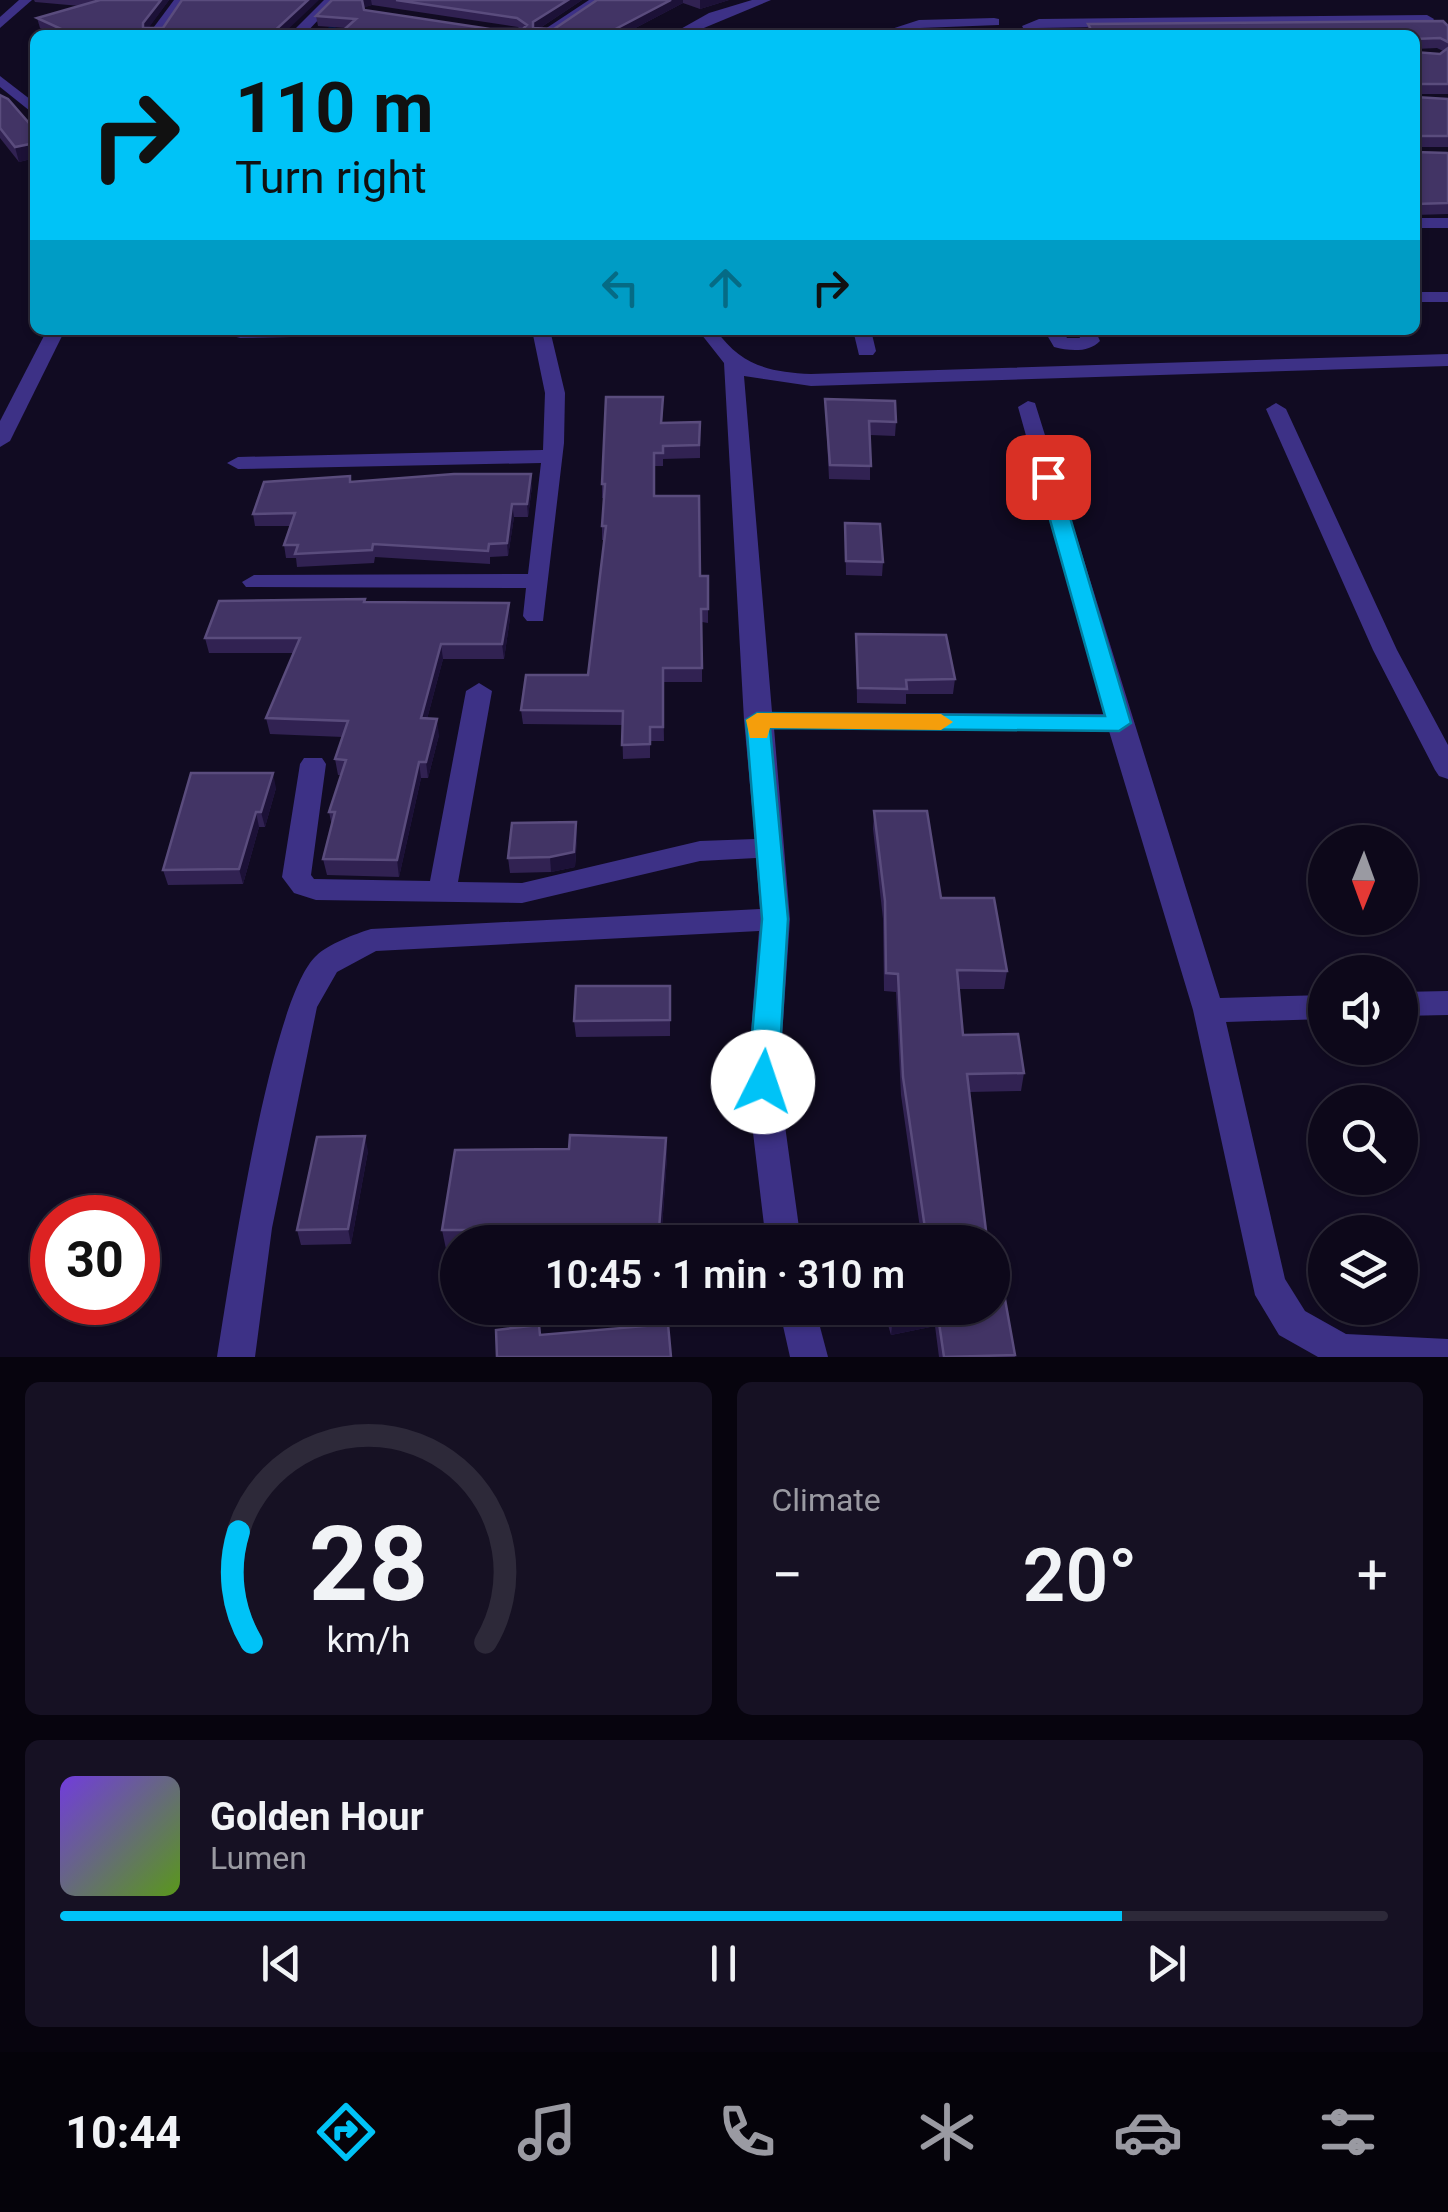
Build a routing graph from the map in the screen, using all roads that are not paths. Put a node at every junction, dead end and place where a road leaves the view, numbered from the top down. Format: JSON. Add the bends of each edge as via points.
{"nodes":[{"id":1,"x":26,"y":0,"type":"edge"},
{"id":2,"x":180,"y":0,"type":"edge"},
{"id":3,"x":330,"y":0,"type":"edge"},
{"id":4,"x":598,"y":0,"type":"edge"},
{"id":5,"x":766,"y":0,"type":"edge"},
{"id":6,"x":1427,"y":19,"type":"edge"},
{"id":7,"x":0,"y":24,"type":"edge"},
{"id":8,"x":995,"y":24,"type":"edge"},
{"id":9,"x":159,"y":30,"type":"edge"},
{"id":10,"x":301,"y":30,"type":"edge"},
{"id":11,"x":551,"y":30,"type":"edge"},
{"id":12,"x":686,"y":30,"type":"edge"},
{"id":13,"x":898,"y":30,"type":"edge"},
{"id":14,"x":1026,"y":30,"type":"edge"},
{"id":15,"x":1064,"y":30,"type":"edge"},
{"id":16,"x":0,"y":80,"type":"edge"},
{"id":17,"x":30,"y":107,"type":"edge"},
{"id":18,"x":1420,"y":223,"type":"edge"},
{"id":19,"x":1448,"y":223,"type":"edge"},
{"id":20,"x":1420,"y":297,"type":"edge"},
{"id":21,"x":1448,"y":297,"type":"edge"},
{"id":22,"x":53,"y":335,"type":"edge"},
{"id":23,"x":542,"y":335,"type":"edge"},
{"id":24,"x":711,"y":335,"type":"edge"},
{"id":25,"x":863,"y":335,"type":"edge"},
{"id":26,"x":1088,"y":336,"type":"edge"},
{"id":27,"x":1057,"y":337,"type":"edge"},
{"id":28,"x":866,"y":351,"type":"dead end"},
{"id":29,"x":1448,"y":360,"type":"edge"},
{"id":30,"x":733,"y":364,"type":"junction"},
{"id":31,"x":1028,"y":407,"type":"dead end"},
{"id":32,"x":1276,"y":408,"type":"dead end"},
{"id":33,"x":0,"y":441,"type":"edge"},
{"id":34,"x":552,"y":456,"type":"junction"},
{"id":35,"x":238,"y":462,"type":"dead end"},
{"id":36,"x":538,"y":581,"type":"junction"},
{"id":37,"x":254,"y":582,"type":"dead end"},
{"id":38,"x":535,"y":616,"type":"dead end"},
{"id":39,"x":479,"y":691,"type":"dead end"},
{"id":40,"x":757,"y":720,"type":"junction"},
{"id":41,"x":1119,"y":723,"type":"junction"},
{"id":42,"x":313,"y":764,"type":"dead end"},
{"id":43,"x":1448,"y":770,"type":"edge"},
{"id":44,"x":769,"y":848,"type":"junction"},
{"id":45,"x":442,"y":894,"type":"junction"},
{"id":46,"x":775,"y":919,"type":"junction"},
{"id":47,"x":1448,"y":1003,"type":"edge"},
{"id":48,"x":1418,"y":1004,"type":"edge"},
{"id":49,"x":1308,"y":1007,"type":"edge"},
{"id":50,"x":1208,"y":1010,"type":"junction"},
{"id":51,"x":782,"y":1225,"type":"edge"},
{"id":52,"x":801,"y":1325,"type":"edge"},
{"id":53,"x":1448,"y":1356,"type":"edge"},
{"id":54,"x":236,"y":1357,"type":"edge"},
{"id":55,"x":809,"y":1357,"type":"edge"}],
"edges":[{"from":1,"to":7,"type":"street"},
{"from":2,"to":9,"type":"street"},
{"from":3,"to":10,"type":"street"},
{"from":4,"to":11,"type":"street"},
{"from":5,"to":12,"type":"street"},
{"from":6,"to":15,"type":"street"},
{"from":8,"to":13,"type":"street"},
{"from":8,"to":14,"type":"street"},
{"from":16,"to":17,"type":"street"},
{"from":18,"to":19,"type":"street"},
{"from":20,"to":21,"type":"street"},
{"from":22,"to":33,"type":"street"},
{"from":23,"to":34,"type":"street","via":[[555,394]]},
{"from":24,"to":30,"type":"street"},
{"from":25,"to":28,"type":"street"},
{"from":26,"to":27,"type":"street"},
{"from":29,"to":30,"type":"street","via":[[811,380],[754,374]]},
{"from":30,"to":40,"type":"street"},
{"from":31,"to":41,"type":"street"},
{"from":32,"to":43,"type":"street"},
{"from":34,"to":35,"type":"street"},
{"from":34,"to":36,"type":"street"},
{"from":36,"to":37,"type":"street"},
{"from":36,"to":38,"type":"street"},
{"from":39,"to":45,"type":"street"},
{"from":40,"to":41,"type":"street"},
{"from":40,"to":44,"type":"street"},
{"from":41,"to":50,"type":"street"},
{"from":42,"to":45,"type":"street","via":[[296,877],[304,886]]},
{"from":44,"to":45,"type":"street","via":[[700,851],[522,893]]},
{"from":44,"to":46,"type":"street"},
{"from":46,"to":51,"type":"street","via":[[763,1082]]},
{"from":46,"to":54,"type":"street","via":[[371,940],[326,964],[302,1008],[255,1228]]},
{"from":47,"to":48,"type":"street"},
{"from":49,"to":50,"type":"street"},
{"from":50,"to":53,"type":"street","via":[[1268,1284],[1292,1323],[1342,1351]]},
{"from":52,"to":55,"type":"street"}]}
